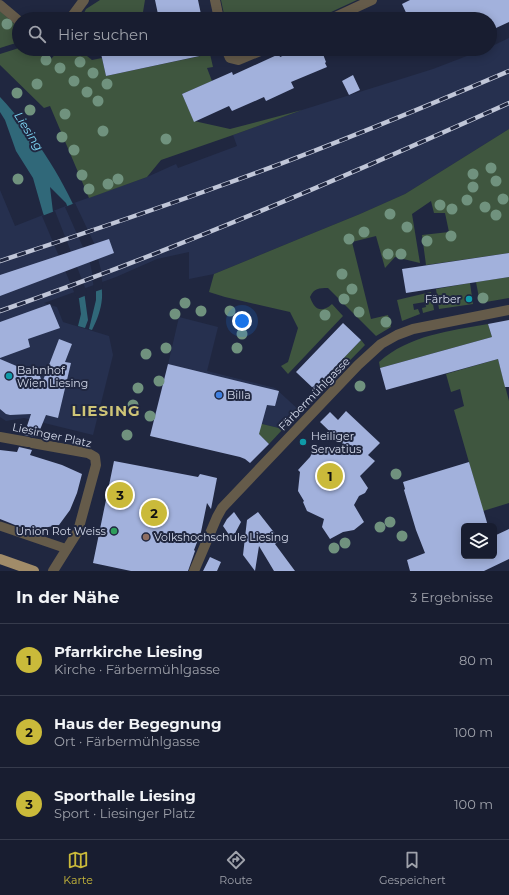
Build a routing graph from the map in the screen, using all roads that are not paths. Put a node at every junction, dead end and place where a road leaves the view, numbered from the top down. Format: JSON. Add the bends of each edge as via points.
{"nodes":[{"id":1,"x":84,"y":0,"type":"edge"},
{"id":2,"x":215,"y":0,"type":"edge"},
{"id":3,"x":372,"y":0,"type":"edge"},
{"id":4,"x":0,"y":5,"type":"edge"},
{"id":5,"x":75,"y":12,"type":"edge"},
{"id":6,"x":218,"y":12,"type":"edge"},
{"id":7,"x":346,"y":12,"type":"edge"},
{"id":8,"x":12,"y":16,"type":"edge"},
{"id":9,"x":229,"y":56,"type":"edge"},
{"id":10,"x":248,"y":56,"type":"edge"},
{"id":11,"x":509,"y":310,"type":"edge"},
{"id":12,"x":0,"y":437,"type":"edge"},
{"id":13,"x":0,"y":526,"type":"edge"},
{"id":14,"x":68,"y":550,"type":"junction"},
{"id":15,"x":0,"y":560,"type":"edge"},
{"id":16,"x":34,"y":571,"type":"edge"},
{"id":17,"x":53,"y":571,"type":"edge"},
{"id":18,"x":194,"y":571,"type":"edge"}],
"edges":[{"from":1,"to":5,"type":"street"},
{"from":2,"to":6,"type":"street"},
{"from":3,"to":7,"type":"street"},
{"from":4,"to":8,"type":"street"},
{"from":9,"to":10,"type":"street","via":[[238,60]]},
{"from":11,"to":18,"type":"street","name":"Färbermühlgasse","via":[[413,329],[377,347],[222,508]]},
{"from":12,"to":14,"type":"street","name":"Liesinger Platz","via":[[88,453],[95,457],[96,465],[78,532]]},
{"from":13,"to":14,"type":"lane"},
{"from":14,"to":17,"type":"street","name":"Liesinger Platz"},
{"from":15,"to":16,"type":"main road"}]}
